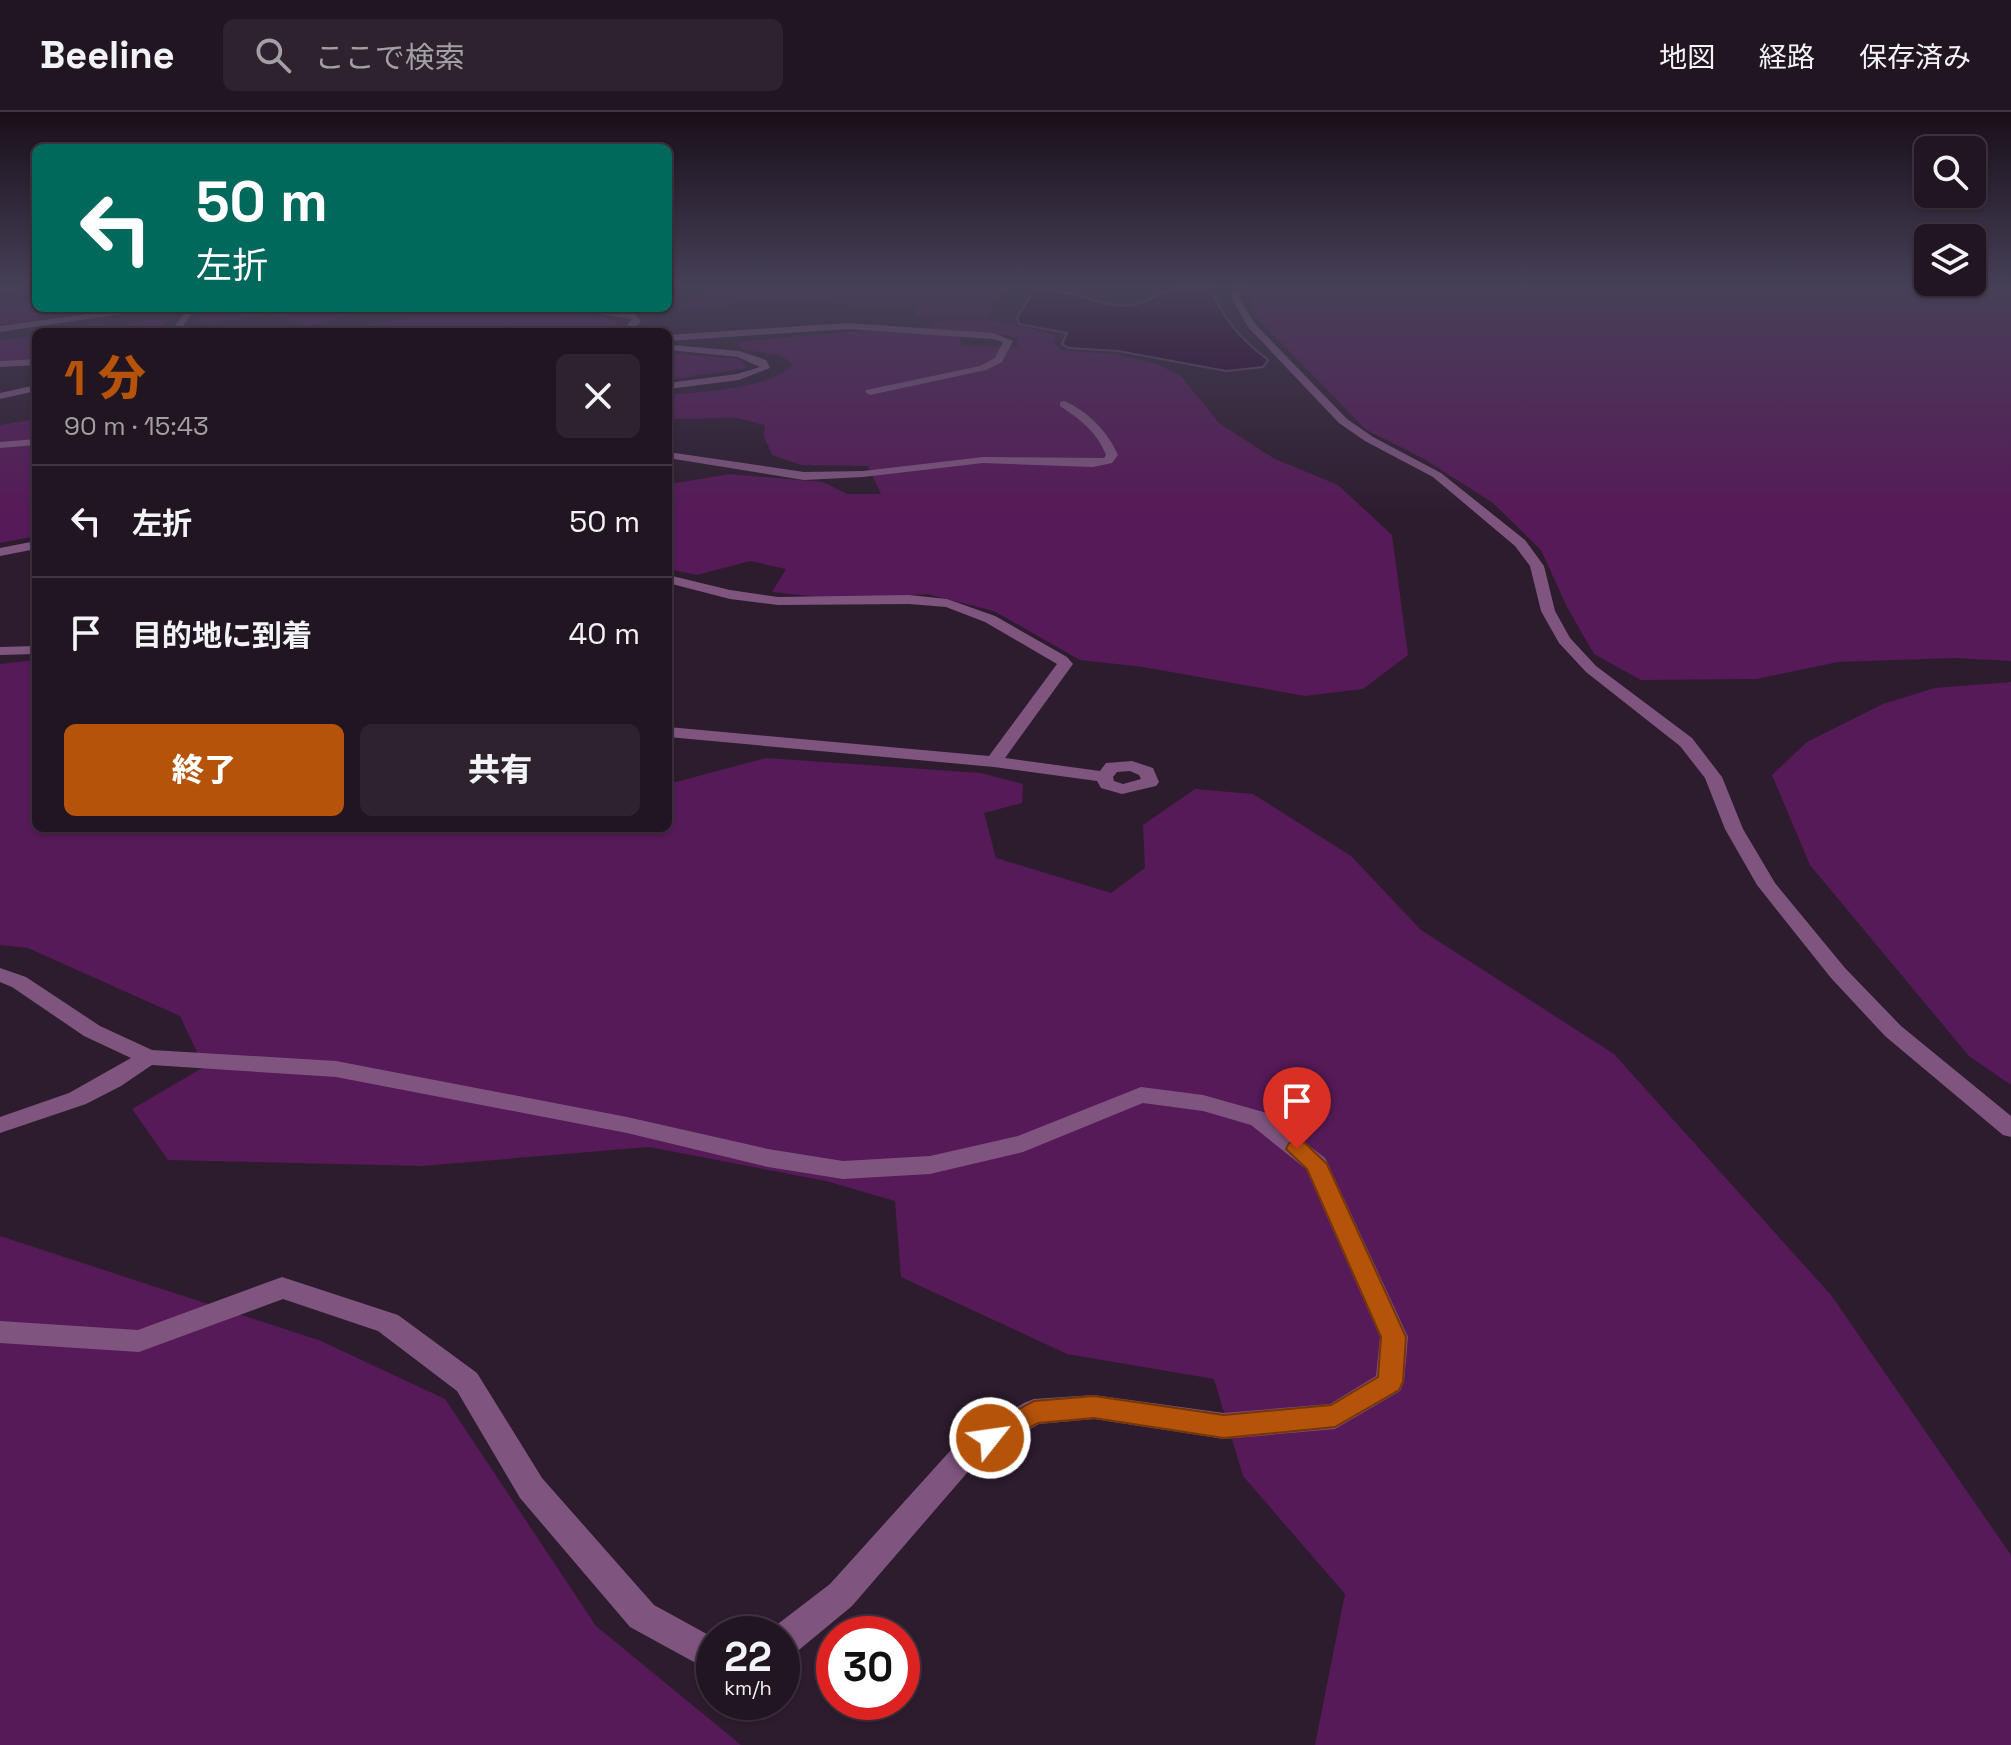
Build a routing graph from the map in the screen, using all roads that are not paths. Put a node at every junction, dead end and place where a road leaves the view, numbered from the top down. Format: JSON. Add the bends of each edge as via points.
{"nodes":[{"id":1,"x":763,"y":363,"type":"edge"},
{"id":2,"x":993,"y":363,"type":"edge"},
{"id":3,"x":1288,"y":363,"type":"edge"},
{"id":4,"x":672,"y":385,"type":"edge"},
{"id":5,"x":32,"y":389,"type":"edge"},
{"id":6,"x":870,"y":392,"type":"dead end"},
{"id":7,"x":0,"y":396,"type":"edge"},
{"id":8,"x":1064,"y":404,"type":"dead end"},
{"id":9,"x":32,"y":442,"type":"edge"},
{"id":10,"x":0,"y":445,"type":"edge"},
{"id":11,"x":672,"y":456,"type":"edge"},
{"id":12,"x":32,"y":546,"type":"edge"},
{"id":13,"x":0,"y":552,"type":"edge"},
{"id":14,"x":672,"y":583,"type":"edge"},
{"id":15,"x":32,"y":650,"type":"edge"},
{"id":16,"x":0,"y":651,"type":"edge"},
{"id":17,"x":672,"y":732,"type":"edge"},
{"id":18,"x":994,"y":762,"type":"junction"},
{"id":19,"x":1104,"y":777,"type":"dead end"},
{"id":20,"x":0,"y":975,"type":"edge"},
{"id":21,"x":148,"y":1057,"type":"junction"},
{"id":22,"x":0,"y":1125,"type":"edge"},
{"id":23,"x":2011,"y":1129,"type":"edge"},
{"id":24,"x":0,"y":1332,"type":"edge"},
{"id":25,"x":800,"y":1628,"type":"edge"},
{"id":26,"x":696,"y":1646,"type":"edge"}],
"edges":[{"from":1,"to":4,"type":"street","via":[[765,368],[739,377]]},
{"from":2,"to":6,"type":"street"},
{"from":3,"to":23,"type":"street","via":[[1343,421],[1437,475],[1520,543],[1537,566],[1548,611],[1564,640],[1591,669],[1686,742],[1713,777],[1734,829],[1767,885],[1838,973],[1893,1031]]},
{"from":5,"to":7,"type":"street"},
{"from":8,"to":11,"type":"street","via":[[1108,443],[1108,461],[983,460],[815,476]]},
{"from":9,"to":10,"type":"street"},
{"from":12,"to":13,"type":"street"},
{"from":14,"to":18,"type":"street","via":[[791,602],[949,603],[1062,660],[1065,664]]},
{"from":15,"to":16,"type":"street"},
{"from":17,"to":18,"type":"street"},
{"from":18,"to":19,"type":"street"},
{"from":20,"to":21,"type":"street","via":[[92,1031]]},
{"from":21,"to":22,"type":"street","via":[[118,1080],[68,1105]]},
{"from":21,"to":25,"type":"street","via":[[336,1069],[843,1170],[930,1165],[1023,1143],[1141,1095],[1203,1103],[1259,1119],[1316,1164],[1394,1337],[1390,1382],[1335,1416],[1224,1426],[1094,1407],[1034,1412],[969,1450],[841,1595]]},
{"from":24,"to":26,"type":"street","via":[[139,1341],[282,1288],[388,1323],[467,1382],[531,1488],[642,1616]]}]}
